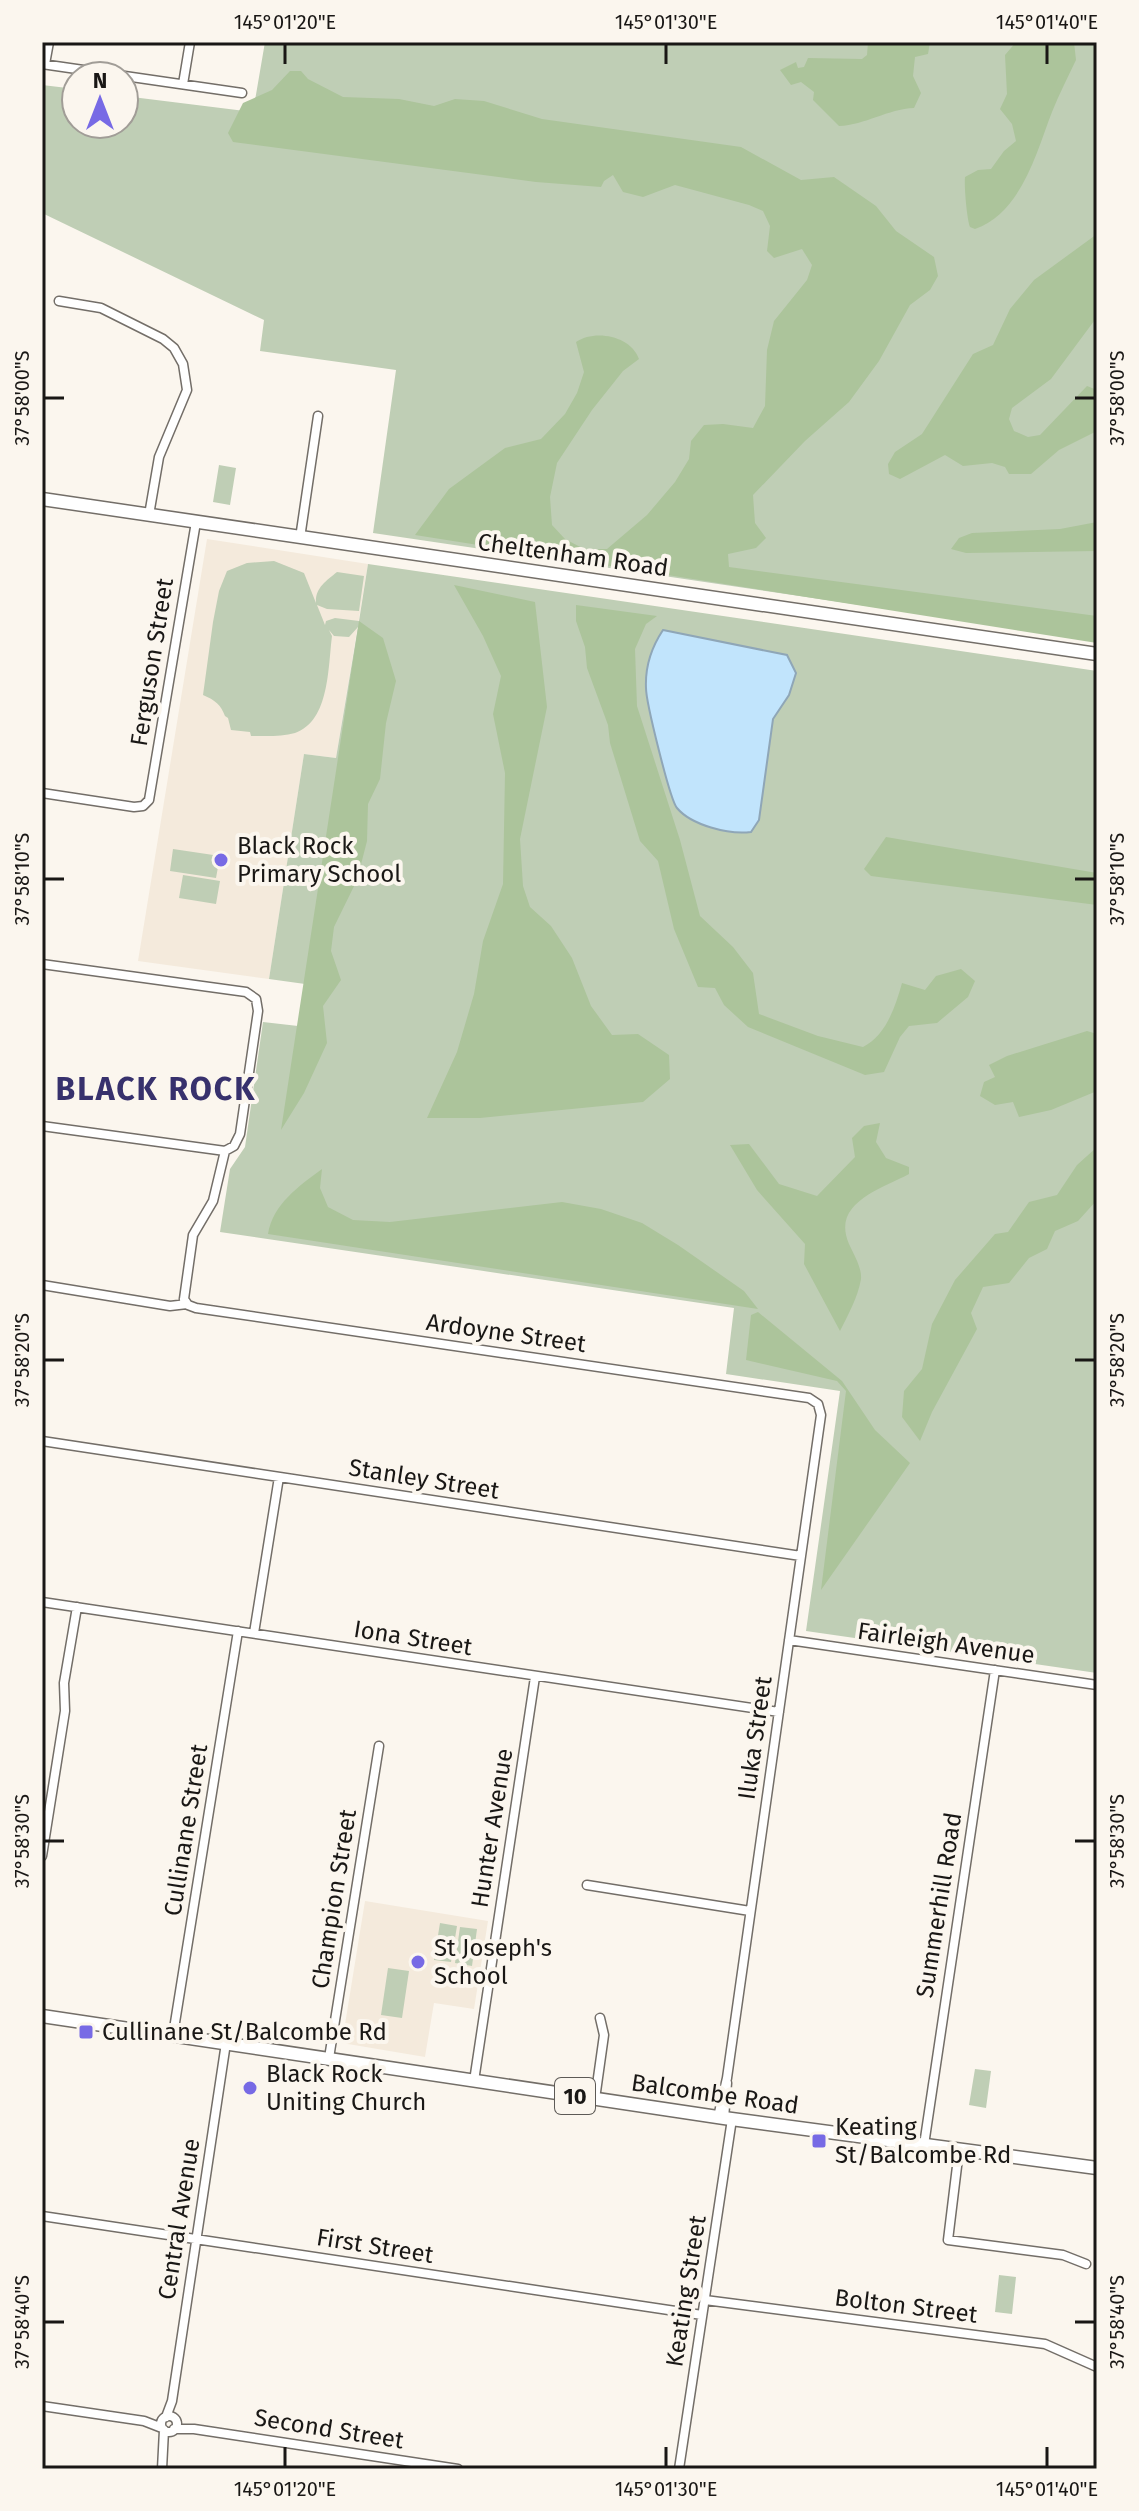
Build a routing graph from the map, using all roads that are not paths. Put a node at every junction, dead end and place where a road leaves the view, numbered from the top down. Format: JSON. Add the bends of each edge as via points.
{"nodes":[{"id":1,"x":49,"y":42,"type":"edge"},
{"id":2,"x":190,"y":42,"type":"edge"},
{"id":3,"x":43,"y":64,"type":"edge"},
{"id":4,"x":183,"y":84,"type":"junction"},
{"id":5,"x":242,"y":93,"type":"dead end"},
{"id":6,"x":59,"y":301,"type":"dead end"},
{"id":7,"x":318,"y":416,"type":"dead end"},
{"id":8,"x":42,"y":499,"type":"edge"},
{"id":9,"x":149,"y":515,"type":"junction"},
{"id":10,"x":196,"y":522,"type":"junction"},
{"id":11,"x":300,"y":538,"type":"junction"},
{"id":12,"x":1097,"y":654,"type":"edge"},
{"id":13,"x":42,"y":793,"type":"edge"},
{"id":14,"x":42,"y":964,"type":"edge"},
{"id":15,"x":42,"y":1126,"type":"edge"},
{"id":16,"x":220,"y":1150,"type":"junction"},
{"id":17,"x":42,"y":1285,"type":"edge"},
{"id":18,"x":185,"y":1301,"type":"junction"},
{"id":19,"x":818,"y":1404,"type":"joint"},
{"id":20,"x":42,"y":1441,"type":"edge"},
{"id":21,"x":279,"y":1477,"type":"junction"},
{"id":22,"x":801,"y":1556,"type":"junction"},
{"id":23,"x":42,"y":1602,"type":"edge"},
{"id":24,"x":77,"y":1607,"type":"junction"},
{"id":25,"x":238,"y":1631,"type":"junction"},
{"id":26,"x":254,"y":1633,"type":"junction"},
{"id":27,"x":789,"y":1640,"type":"junction"},
{"id":28,"x":995,"y":1670,"type":"junction"},
{"id":29,"x":535,"y":1677,"type":"junction"},
{"id":30,"x":1097,"y":1685,"type":"edge"},
{"id":31,"x":779,"y":1712,"type":"junction"},
{"id":32,"x":379,"y":1746,"type":"dead end"},
{"id":33,"x":42,"y":1856,"type":"edge"},
{"id":34,"x":587,"y":1885,"type":"dead end"},
{"id":35,"x":750,"y":1911,"type":"junction"},
{"id":36,"x":42,"y":2016,"type":"edge"},
{"id":37,"x":600,"y":2018,"type":"dead end"},
{"id":38,"x":173,"y":2035,"type":"junction"},
{"id":39,"x":226,"y":2043,"type":"junction"},
{"id":40,"x":329,"y":2058,"type":"junction"},
{"id":41,"x":474,"y":2081,"type":"junction"},
{"id":42,"x":595,"y":2099,"type":"junction"},
{"id":43,"x":725,"y":2118,"type":"junction"},
{"id":44,"x":924,"y":2145,"type":"junction"},
{"id":45,"x":959,"y":2150,"type":"junction"},
{"id":46,"x":1097,"y":2168,"type":"edge"},
{"id":47,"x":42,"y":2216,"type":"edge"},
{"id":48,"x":197,"y":2239,"type":"junction"},
{"id":49,"x":1086,"y":2264,"type":"dead end"},
{"id":50,"x":705,"y":2300,"type":"junction"},
{"id":51,"x":702,"y":2315,"type":"junction"},
{"id":52,"x":1097,"y":2367,"type":"edge"},
{"id":53,"x":42,"y":2406,"type":"edge"},
{"id":54,"x":169,"y":2424,"type":"junction"},
{"id":55,"x":162,"y":2469,"type":"edge"},
{"id":56,"x":458,"y":2469,"type":"edge"},
{"id":57,"x":679,"y":2469,"type":"edge"}],
"edges":[{"from":1,"to":3,"type":"street"},
{"from":2,"to":4,"type":"street"},
{"from":3,"to":4,"type":"street"},
{"from":4,"to":5,"type":"street"},
{"from":6,"to":9,"type":"street","via":[[101,308],[150,332],[174,348],[183,364],[187,390],[159,457]]},
{"from":7,"to":11,"type":"street"},
{"from":8,"to":9,"type":"street","name":"Cheltenham Road"},
{"from":9,"to":10,"type":"street","name":"Cheltenham Road"},
{"from":10,"to":11,"type":"street","name":"Cheltenham Road"},
{"from":10,"to":13,"type":"street","name":"Ferguson Street","via":[[149,799],[143,806]]},
{"from":11,"to":12,"type":"street","name":"Cheltenham Road"},
{"from":14,"to":16,"type":"street","via":[[246,992],[256,999],[240,1134],[234,1146]]},
{"from":15,"to":16,"type":"street"},
{"from":16,"to":18,"type":"street","via":[[213,1201],[193,1235]]},
{"from":17,"to":18,"type":"street","name":"Ardoyne Street","via":[[170,1306]]},
{"from":18,"to":19,"type":"street","name":"Ardoyne Street","via":[[212,1310],[809,1398]]},
{"from":19,"to":22,"type":"street","name":"Iluka Street","via":[[821,1415]]},
{"from":20,"to":21,"type":"street","name":"Stanley Street"},
{"from":21,"to":22,"type":"street","name":"Stanley Street"},
{"from":21,"to":26,"type":"street"},
{"from":22,"to":27,"type":"street","name":"Iluka Street"},
{"from":23,"to":24,"type":"street","name":"Iona Street"},
{"from":24,"to":25,"type":"street","name":"Iona Street"},
{"from":24,"to":33,"type":"street"},
{"from":25,"to":26,"type":"street","name":"Iona Street"},
{"from":25,"to":38,"type":"street","name":"Cullinane Street"},
{"from":26,"to":29,"type":"street","name":"Iona Street"},
{"from":27,"to":28,"type":"street","name":"Fairleigh Avenue"},
{"from":27,"to":31,"type":"street","name":"Iluka Street"},
{"from":28,"to":30,"type":"street","name":"Fairleigh Avenue"},
{"from":28,"to":44,"type":"street","name":"Summerhill Road"},
{"from":29,"to":31,"type":"street","name":"Iona Street"},
{"from":29,"to":41,"type":"street","name":"Hunter Avenue"},
{"from":31,"to":35,"type":"street","name":"Iluka Street"},
{"from":32,"to":40,"type":"street","name":"Champion Street"},
{"from":34,"to":35,"type":"street"},
{"from":35,"to":43,"type":"street","name":"Iluka Street"},
{"from":36,"to":38,"type":"street","name":"Balcombe Road","number":"10"},
{"from":37,"to":42,"type":"street","via":[[604,2035]]},
{"from":38,"to":39,"type":"street","name":"Balcombe Road","number":"10"},
{"from":39,"to":40,"type":"street","name":"Balcombe Road","number":"10"},
{"from":39,"to":48,"type":"street","name":"Central Avenue"},
{"from":40,"to":41,"type":"street","name":"Balcombe Road","number":"10"},
{"from":41,"to":42,"type":"street","name":"Balcombe Road","number":"10"},
{"from":42,"to":43,"type":"street","name":"Balcombe Road","number":"10"},
{"from":43,"to":44,"type":"street","name":"Balcombe Road","number":"10"},
{"from":43,"to":50,"type":"street","name":"Keating Street"},
{"from":44,"to":45,"type":"street","name":"Balcombe Road","number":"10"},
{"from":45,"to":46,"type":"street","name":"Balcombe Road","number":"10"},
{"from":45,"to":49,"type":"street","via":[[948,2240],[1063,2255]]},
{"from":47,"to":48,"type":"street","name":"First Street"},
{"from":48,"to":51,"type":"street","name":"First Street"},
{"from":48,"to":54,"type":"street","name":"Central Avenue"},
{"from":50,"to":51,"type":"street","name":"Keating Street"},
{"from":50,"to":52,"type":"street","name":"Bolton Street","via":[[1045,2344]]},
{"from":51,"to":57,"type":"street","name":"Keating Street"},
{"from":53,"to":54,"type":"street","name":"Second Street"},
{"from":54,"to":55,"type":"street","name":"Central Avenue"},
{"from":54,"to":56,"type":"street","name":"Second Street"}]}
